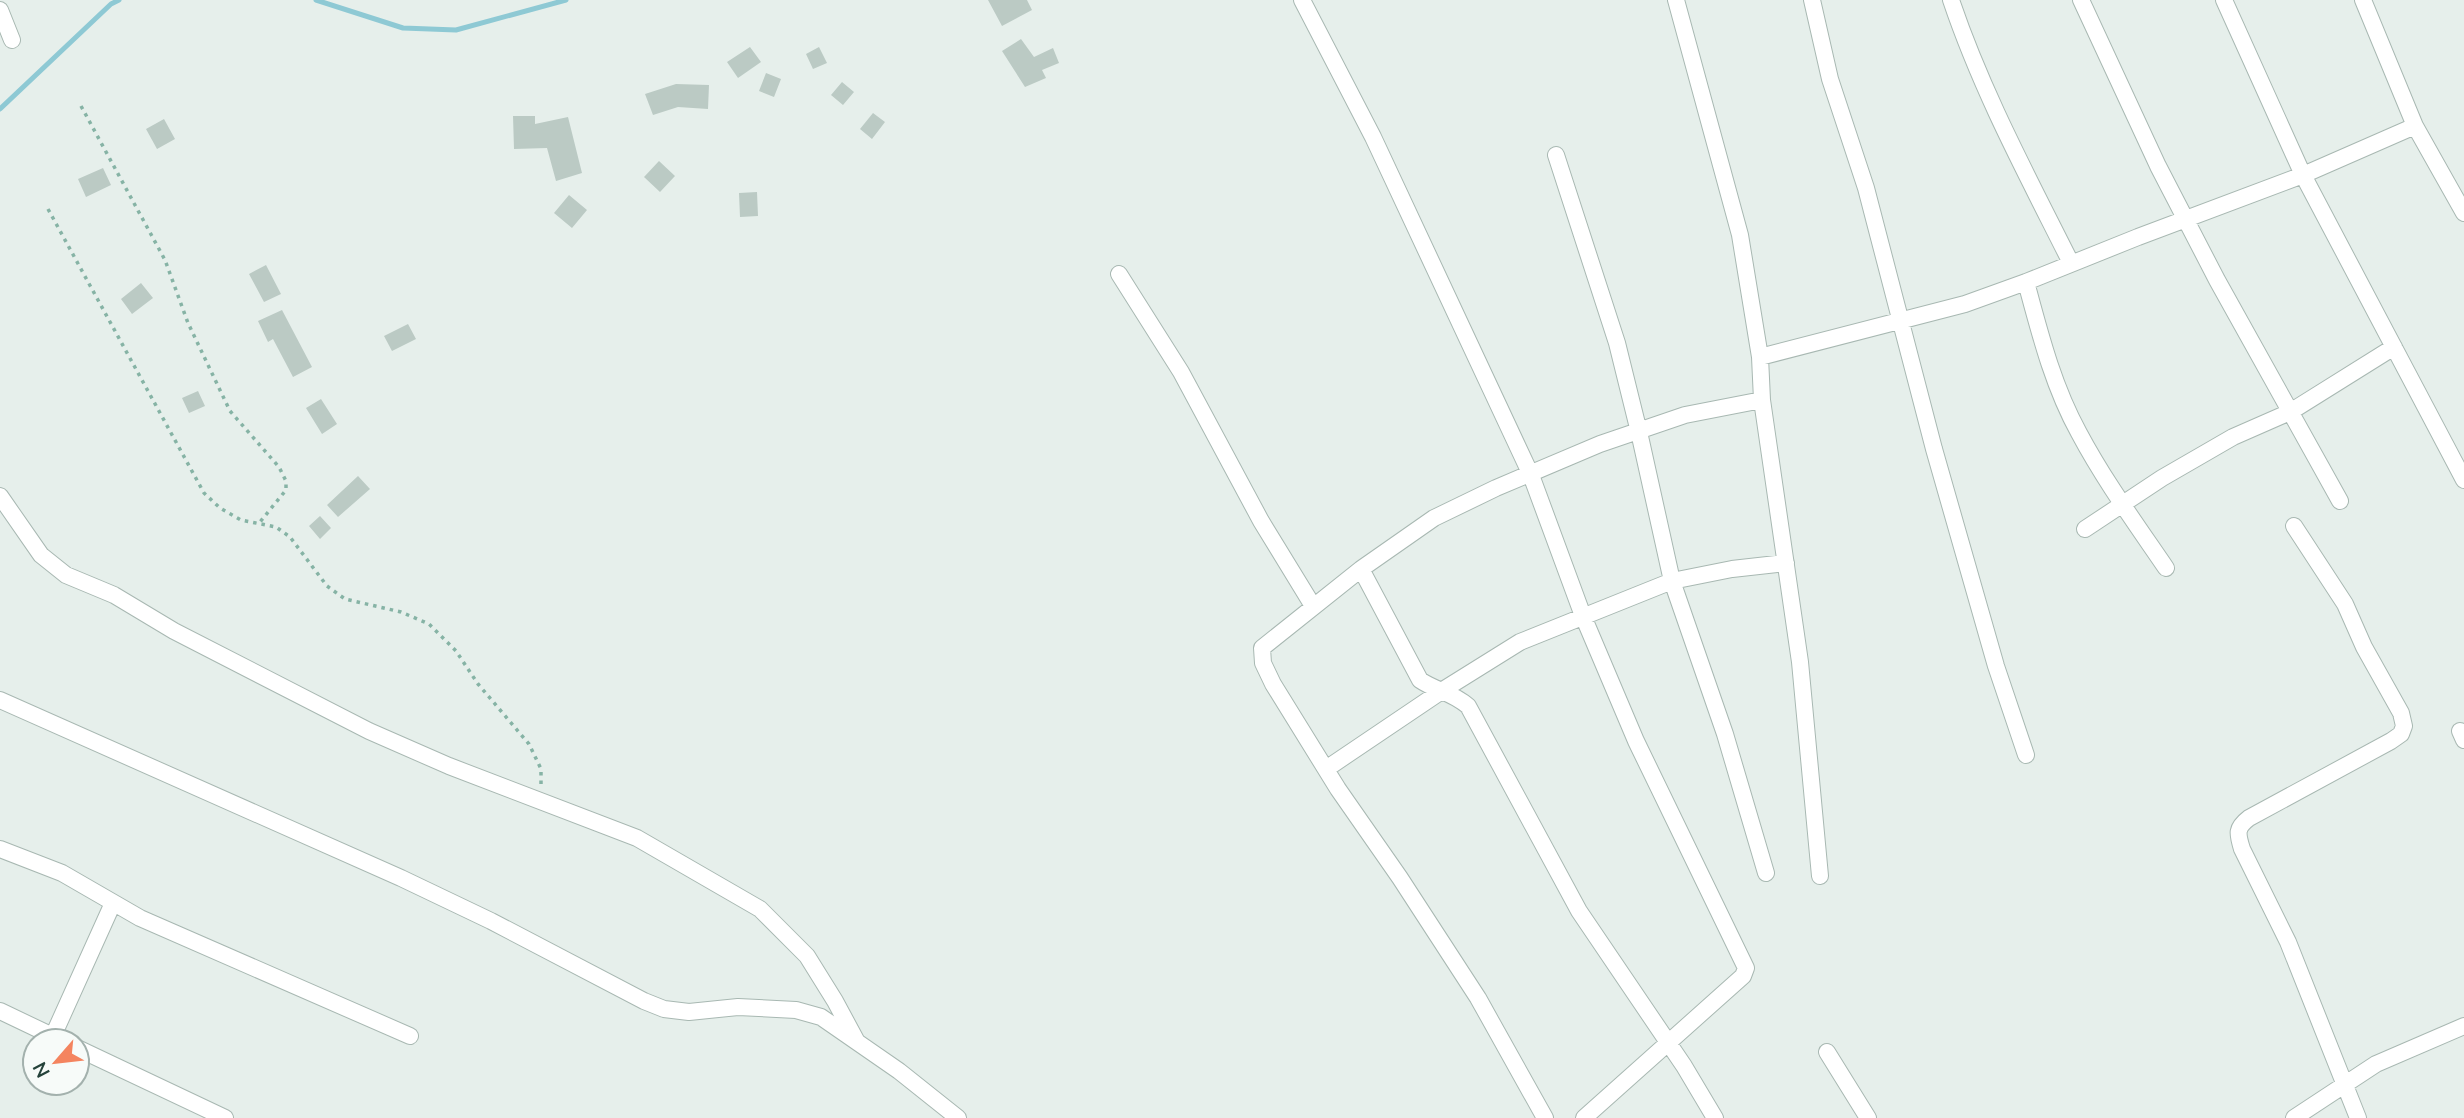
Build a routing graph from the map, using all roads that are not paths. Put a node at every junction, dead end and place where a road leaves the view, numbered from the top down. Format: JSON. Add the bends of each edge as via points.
{"nodes":[{"id":1,"x":1302,"y":0,"type":"edge"},
{"id":2,"x":1676,"y":0,"type":"edge"},
{"id":3,"x":1812,"y":0,"type":"edge"},
{"id":4,"x":1951,"y":0,"type":"edge"},
{"id":5,"x":2081,"y":0,"type":"edge"},
{"id":6,"x":2224,"y":0,"type":"edge"},
{"id":7,"x":2363,"y":0,"type":"edge"},
{"id":8,"x":0,"y":10,"type":"edge"},
{"id":9,"x":12,"y":40,"type":"dead end"},
{"id":10,"x":2415,"y":126,"type":"junction"},
{"id":11,"x":1556,"y":155,"type":"dead end"},
{"id":12,"x":2303,"y":175,"type":"junction"},
{"id":13,"x":2464,"y":213,"type":"edge"},
{"id":14,"x":2187,"y":220,"type":"junction"},
{"id":15,"x":2071,"y":263,"type":"junction"},
{"id":16,"x":1119,"y":274,"type":"dead end"},
{"id":17,"x":2026,"y":282,"type":"junction"},
{"id":18,"x":1901,"y":321,"type":"junction"},
{"id":19,"x":2393,"y":347,"type":"junction"},
{"id":20,"x":1760,"y":357,"type":"junction"},
{"id":21,"x":1762,"y":400,"type":"junction"},
{"id":22,"x":2290,"y":412,"type":"junction"},
{"id":23,"x":1639,"y":432,"type":"junction"},
{"id":24,"x":1531,"y":475,"type":"junction"},
{"id":25,"x":2464,"y":480,"type":"edge"},
{"id":26,"x":0,"y":496,"type":"edge"},
{"id":27,"x":2340,"y":502,"type":"dead end"},
{"id":28,"x":2123,"y":505,"type":"junction"},
{"id":29,"x":2294,"y":526,"type":"dead end"},
{"id":30,"x":2085,"y":529,"type":"dead end"},
{"id":31,"x":1786,"y":564,"type":"junction"},
{"id":32,"x":2166,"y":568,"type":"dead end"},
{"id":33,"x":1361,"y":569,"type":"junction"},
{"id":34,"x":1672,"y":581,"type":"junction"},
{"id":35,"x":1313,"y":606,"type":"junction"},
{"id":36,"x":1583,"y":616,"type":"junction"},
{"id":37,"x":1443,"y":690,"type":"junction"},
{"id":38,"x":0,"y":700,"type":"edge"},
{"id":39,"x":2026,"y":755,"type":"dead end"},
{"id":40,"x":1326,"y":769,"type":"junction"},
{"id":41,"x":0,"y":849,"type":"edge"},
{"id":42,"x":1766,"y":873,"type":"dead end"},
{"id":43,"x":1820,"y":876,"type":"dead end"},
{"id":44,"x":113,"y":903,"type":"junction"},
{"id":45,"x":0,"y":1011,"type":"edge"},
{"id":46,"x":2464,"y":1026,"type":"edge"},
{"id":47,"x":33,"y":1027,"type":"edge"},
{"id":48,"x":63,"y":1027,"type":"edge"},
{"id":49,"x":410,"y":1036,"type":"dead end"},
{"id":50,"x":857,"y":1042,"type":"junction"},
{"id":51,"x":1669,"y":1044,"type":"junction"},
{"id":52,"x":1827,"y":1052,"type":"dead end"},
{"id":53,"x":91,"y":1055,"type":"edge"},
{"id":54,"x":2345,"y":1086,"type":"junction"},
{"id":55,"x":225,"y":1118,"type":"edge"},
{"id":56,"x":958,"y":1118,"type":"edge"},
{"id":57,"x":1545,"y":1118,"type":"edge"},
{"id":58,"x":1584,"y":1118,"type":"edge"},
{"id":59,"x":1715,"y":1118,"type":"edge"},
{"id":60,"x":1868,"y":1118,"type":"edge"},
{"id":61,"x":2294,"y":1118,"type":"edge"},
{"id":62,"x":2358,"y":1118,"type":"edge"}],
"edges":[{"from":1,"to":24,"type":"street","via":[[1373,136]]},
{"from":2,"to":20,"type":"street","via":[[1740,235]]},
{"from":3,"to":18,"type":"street","via":[[1830,79],[1866,188]]},
{"from":4,"to":15,"type":"street","via":[[2006,134]]},
{"from":5,"to":14,"type":"street"},
{"from":6,"to":12,"type":"street"},
{"from":7,"to":10,"type":"street"},
{"from":8,"to":9,"type":"street"},
{"from":10,"to":12,"type":"street"},
{"from":10,"to":13,"type":"street"},
{"from":11,"to":23,"type":"street","via":[[1617,343]]},
{"from":12,"to":14,"type":"street"},
{"from":12,"to":19,"type":"street"},
{"from":14,"to":15,"type":"street"},
{"from":14,"to":22,"type":"street"},
{"from":15,"to":17,"type":"street"},
{"from":16,"to":35,"type":"street","via":[[1181,372],[1261,521]]},
{"from":17,"to":18,"type":"street"},
{"from":17,"to":28,"type":"street","via":[[2046,359],[2078,433]]},
{"from":18,"to":20,"type":"street"},
{"from":18,"to":39,"type":"street","via":[[1996,666]]},
{"from":19,"to":22,"type":"street"},
{"from":19,"to":25,"type":"street"},
{"from":20,"to":21,"type":"street"},
{"from":21,"to":23,"type":"street","via":[[1685,415]]},
{"from":21,"to":31,"type":"street"},
{"from":22,"to":27,"type":"street"},
{"from":22,"to":28,"type":"street","via":[[2233,437]]},
{"from":23,"to":24,"type":"street","via":[[1569,456]]},
{"from":23,"to":34,"type":"street"},
{"from":24,"to":33,"type":"street","via":[[1434,518]]},
{"from":24,"to":36,"type":"street"},
{"from":26,"to":50,"type":"street","via":[[41,555],[66,575],[114,595],[174,631],[369,731],[637,838],[760,909],[807,956]]},
{"from":28,"to":30,"type":"street"},
{"from":28,"to":32,"type":"street"},
{"from":29,"to":54,"type":"street","via":[[2345,604],[2404,726],[2390,741],[2249,818],[2239,825],[2237,834],[2288,942]]},
{"from":31,"to":34,"type":"street"},
{"from":31,"to":43,"type":"street"},
{"from":33,"to":35,"type":"street"},
{"from":33,"to":37,"type":"street","via":[[1420,680]]},
{"from":34,"to":36,"type":"street"},
{"from":34,"to":42,"type":"street","via":[[1725,734]]},
{"from":35,"to":40,"type":"street","via":[[1262,648],[1263,663]]},
{"from":36,"to":37,"type":"street","via":[[1520,642]]},
{"from":36,"to":51,"type":"street","via":[[1636,741],[1746,968],[1743,976]]},
{"from":37,"to":40,"type":"street"},
{"from":37,"to":51,"type":"street","via":[[1468,706],[1579,911]]},
{"from":38,"to":50,"type":"street","via":[[401,878],[644,1002],[689,1012],[738,1007],[796,1010],[821,1017]]},
{"from":40,"to":57,"type":"street","via":[[1478,998]]},
{"from":41,"to":44,"type":"street","via":[[62,873]]},
{"from":44,"to":48,"type":"street"},
{"from":44,"to":49,"type":"street"},
{"from":45,"to":47,"type":"street"},
{"from":46,"to":54,"type":"street","via":[[2376,1064]]},
{"from":50,"to":56,"type":"street"},
{"from":51,"to":58,"type":"street"},
{"from":51,"to":59,"type":"street"},
{"from":52,"to":60,"type":"street"},
{"from":53,"to":55,"type":"street"},
{"from":54,"to":61,"type":"street"},
{"from":54,"to":62,"type":"street"}]}
